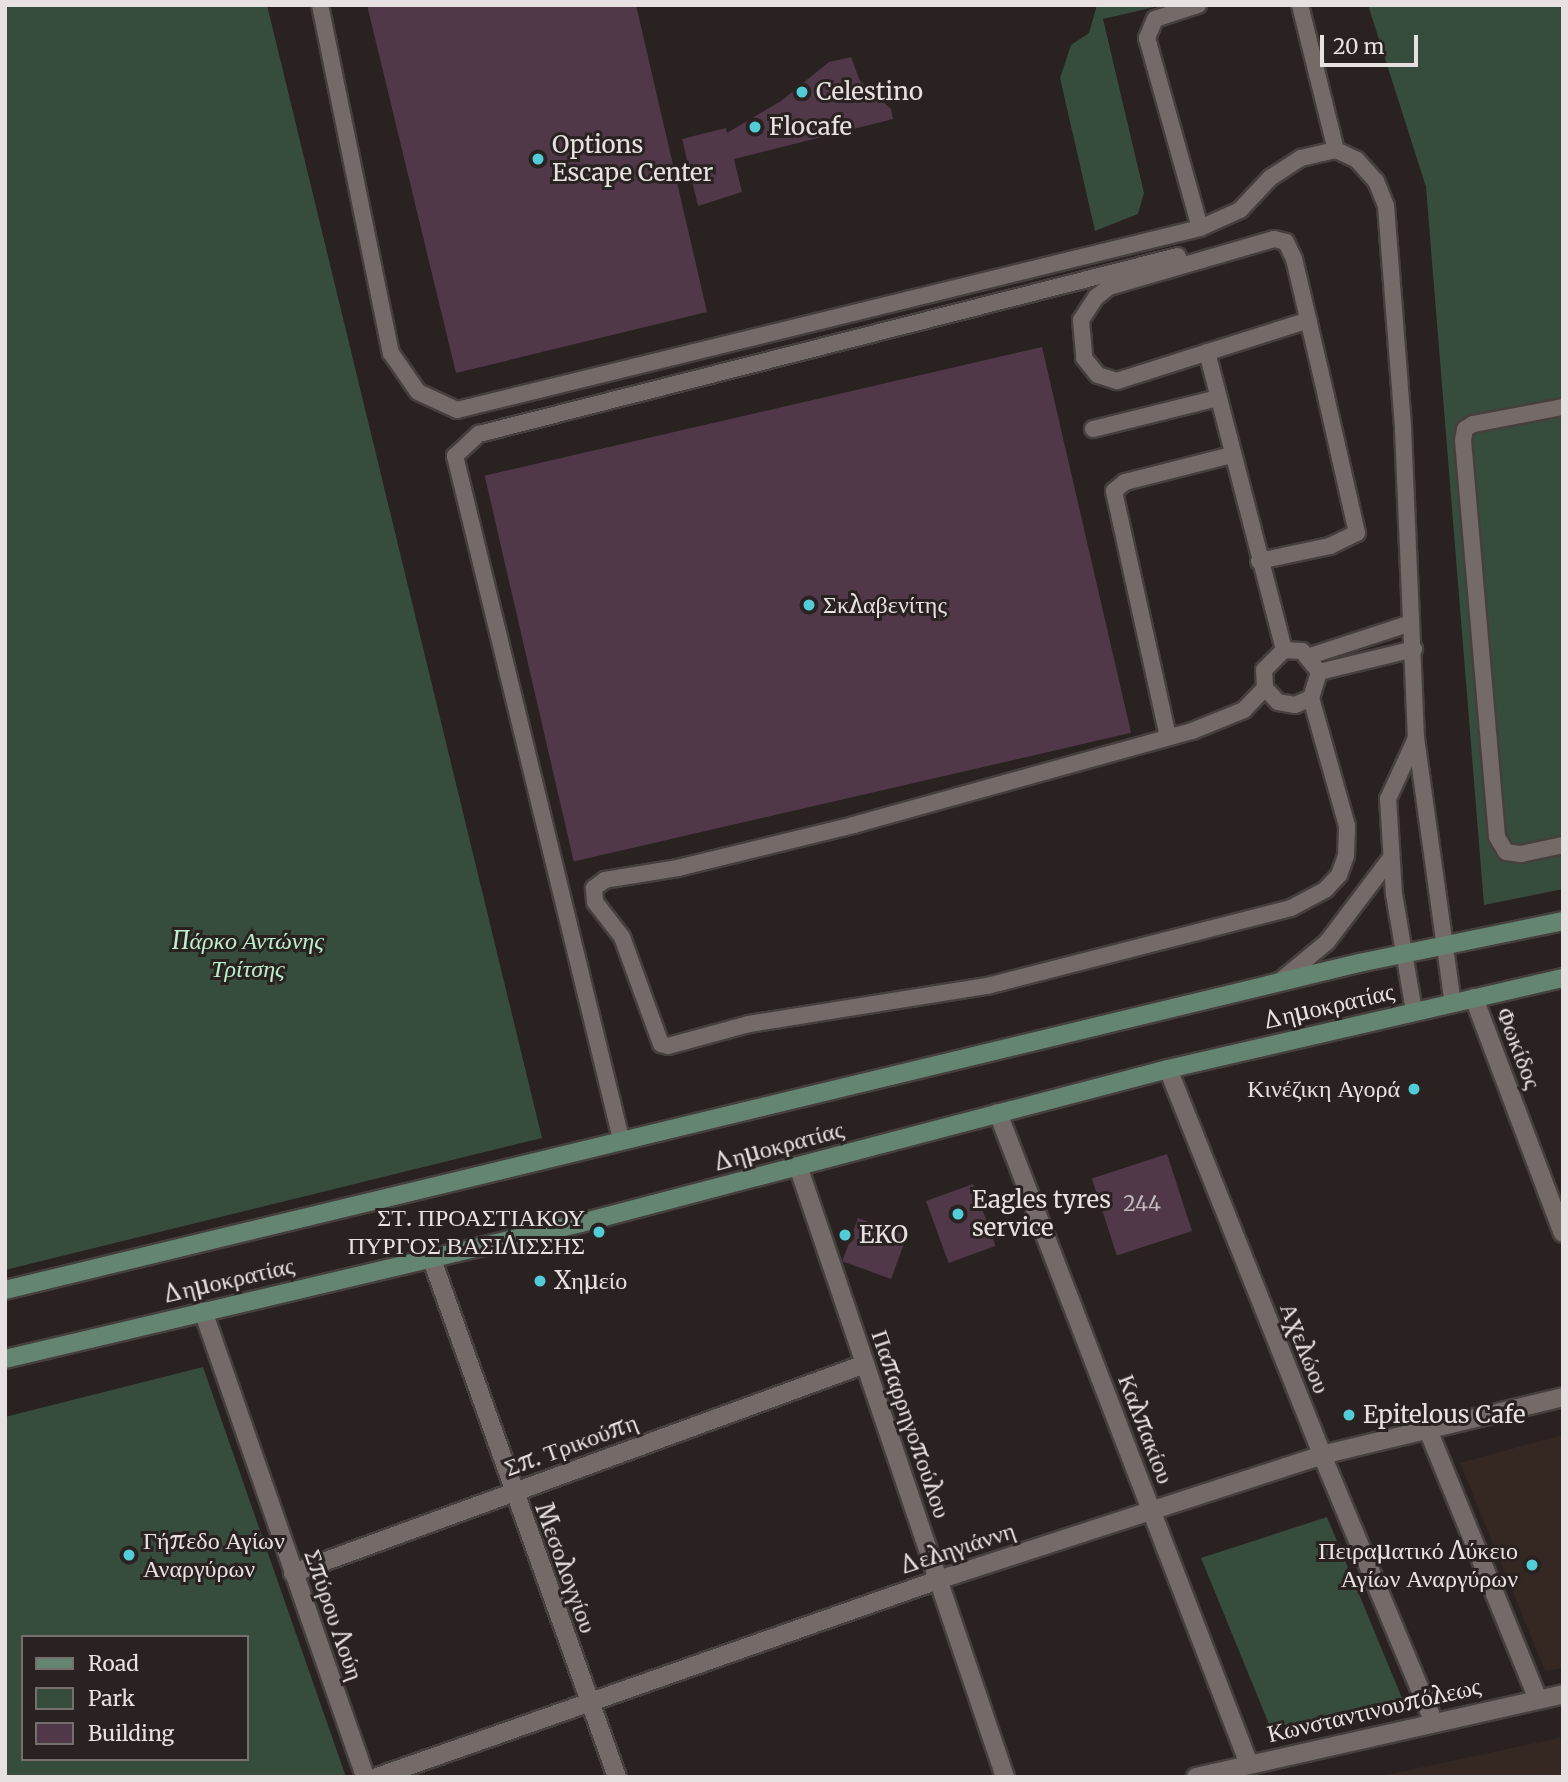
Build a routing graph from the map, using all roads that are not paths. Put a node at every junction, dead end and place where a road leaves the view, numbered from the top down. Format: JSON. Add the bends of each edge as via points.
{"nodes":[{"id":1,"x":320,"y":5,"type":"edge"},
{"id":2,"x":1198,"y":5,"type":"edge"},
{"id":3,"x":1300,"y":5,"type":"edge"},
{"id":4,"x":1336,"y":150,"type":"junction"},
{"id":5,"x":1200,"y":228,"type":"junction"},
{"id":6,"x":1178,"y":256,"type":"dead end"},
{"id":7,"x":1308,"y":320,"type":"junction"},
{"id":8,"x":1207,"y":352,"type":"junction"},
{"id":9,"x":1218,"y":398,"type":"junction"},
{"id":10,"x":1563,"y":407,"type":"edge"},
{"id":11,"x":1093,"y":429,"type":"dead end"},
{"id":12,"x":1232,"y":455,"type":"junction"},
{"id":13,"x":1259,"y":561,"type":"junction"},
{"id":14,"x":1411,"y":623,"type":"junction"},
{"id":15,"x":1414,"y":649,"type":"junction"},
{"id":16,"x":1284,"y":650,"type":"junction"},
{"id":17,"x":1310,"y":656,"type":"junction"},
{"id":18,"x":1319,"y":672,"type":"junction"},
{"id":19,"x":1265,"y":688,"type":"junction"},
{"id":20,"x":1311,"y":698,"type":"junction"},
{"id":21,"x":1168,"y":737,"type":"junction"},
{"id":22,"x":1416,"y":738,"type":"junction"},
{"id":23,"x":1563,"y":845,"type":"edge"},
{"id":24,"x":1390,"y":859,"type":"junction"},
{"id":25,"x":1563,"y":921,"type":"edge"},
{"id":26,"x":1443,"y":945,"type":"junction"},
{"id":27,"x":1402,"y":954,"type":"junction"},
{"id":28,"x":1563,"y":978,"type":"edge"},
{"id":29,"x":1273,"y":987,"type":"junction"},
{"id":30,"x":1474,"y":998,"type":"junction"},
{"id":31,"x":1453,"y":1003,"type":"junction"},
{"id":32,"x":1415,"y":1011,"type":"junction"},
{"id":33,"x":1168,"y":1069,"type":"junction"},
{"id":34,"x":998,"y":1113,"type":"junction"},
{"id":35,"x":621,"y":1139,"type":"junction"},
{"id":36,"x":798,"y":1166,"type":"junction"},
{"id":37,"x":1563,"y":1233,"type":"edge"},
{"id":38,"x":431,"y":1258,"type":"junction"},
{"id":39,"x":5,"y":1290,"type":"edge"},
{"id":40,"x":203,"y":1311,"type":"junction"},
{"id":41,"x":5,"y":1359,"type":"edge"},
{"id":42,"x":865,"y":1364,"type":"junction"},
{"id":43,"x":1563,"y":1397,"type":"edge"},
{"id":44,"x":1428,"y":1430,"type":"junction"},
{"id":45,"x":1322,"y":1455,"type":"junction"},
{"id":46,"x":512,"y":1493,"type":"junction"},
{"id":47,"x":1151,"y":1510,"type":"junction"},
{"id":48,"x":293,"y":1573,"type":"junction"},
{"id":49,"x":938,"y":1580,"type":"junction"},
{"id":50,"x":1563,"y":1694,"type":"edge"},
{"id":51,"x":1538,"y":1699,"type":"junction"},
{"id":52,"x":589,"y":1701,"type":"junction"},
{"id":53,"x":1433,"y":1721,"type":"junction"},
{"id":54,"x":1249,"y":1764,"type":"junction"},
{"id":55,"x":365,"y":1777,"type":"edge"},
{"id":56,"x":377,"y":1777,"type":"edge"},
{"id":57,"x":617,"y":1777,"type":"edge"},
{"id":58,"x":1005,"y":1777,"type":"edge"},
{"id":59,"x":1196,"y":1777,"type":"edge"}],
"edges":[{"from":1,"to":5,"type":"lane","via":[[391,353],[418,392],[457,410]]},
{"from":2,"to":5,"type":"lane","via":[[1156,19],[1147,38]]},
{"from":3,"to":4,"type":"lane"},
{"from":4,"to":5,"type":"lane","via":[[1289,164],[1240,210]]},
{"from":4,"to":14,"type":"lane","via":[[1357,160],[1376,181],[1386,206],[1403,429]]},
{"from":6,"to":35,"type":"lane","via":[[479,434],[455,456]]},
{"from":7,"to":8,"type":"lane"},
{"from":7,"to":8,"type":"lane","via":[[1294,259],[1286,242],[1274,239],[1109,287],[1081,320],[1084,358],[1098,375],[1117,381]]},
{"from":7,"to":13,"type":"lane","via":[[1357,533],[1330,546]]},
{"from":8,"to":9,"type":"lane"},
{"from":9,"to":11,"type":"lane"},
{"from":9,"to":12,"type":"lane"},
{"from":10,"to":23,"type":"lane","via":[[1473,424],[1465,429],[1463,440],[1497,837],[1506,852],[1521,854]]},
{"from":12,"to":13,"type":"lane"},
{"from":12,"to":21,"type":"lane","via":[[1125,482],[1114,491]]},
{"from":13,"to":16,"type":"lane"},
{"from":14,"to":15,"type":"lane"},
{"from":14,"to":17,"type":"lane"},
{"from":15,"to":18,"type":"lane"},
{"from":15,"to":22,"type":"lane"},
{"from":16,"to":17,"type":"lane"},
{"from":16,"to":19,"type":"lane","via":[[1264,670]]},
{"from":17,"to":18,"type":"lane"},
{"from":18,"to":20,"type":"lane"},
{"from":19,"to":20,"type":"lane","via":[[1286,705]]},
{"from":19,"to":21,"type":"lane","via":[[1244,710]]},
{"from":20,"to":21,"type":"lane","via":[[1347,825],[1346,856],[1339,876],[1326,889],[1304,904],[1280,911],[987,986],[749,1024],[668,1046],[662,1044],[622,937],[595,902],[594,888],[605,880],[678,868],[853,825]]},
{"from":22,"to":24,"type":"lane","via":[[1388,799]]},
{"from":22,"to":26,"type":"lane","via":[[1427,789]]},
{"from":24,"to":27,"type":"lane"},
{"from":24,"to":29,"type":"lane","via":[[1328,942]]},
{"from":25,"to":26,"type":"main road","name":"Δημοκρατίας"},
{"from":26,"to":27,"type":"main road","name":"Δημοκρατίας"},
{"from":26,"to":31,"type":"lane"},
{"from":27,"to":29,"type":"main road","name":"Δημοκρατίας"},
{"from":27,"to":32,"type":"lane"},
{"from":28,"to":30,"type":"main road","name":"Δημοκρατίας"},
{"from":29,"to":35,"type":"main road","name":"Δημοκρατίας"},
{"from":30,"to":31,"type":"main road","name":"Δημοκρατίας"},
{"from":30,"to":37,"type":"street","name":"Φωκίδος"},
{"from":31,"to":32,"type":"main road","name":"Δημοκρατίας"},
{"from":32,"to":33,"type":"main road","name":"Δημοκρατίας"},
{"from":33,"to":34,"type":"main road","name":"Δημοκρατίας"},
{"from":33,"to":45,"type":"street","name":"Αχελώου"},
{"from":34,"to":36,"type":"main road","name":"Δημοκρατίας"},
{"from":34,"to":47,"type":"street","name":"Καλπακίου"},
{"from":35,"to":39,"type":"main road","name":"Δημοκρατίας"},
{"from":36,"to":38,"type":"main road","name":"Δημοκρατίας"},
{"from":36,"to":42,"type":"street","name":"Παπαρρηγοπούλου"},
{"from":38,"to":40,"type":"main road","name":"Δημοκρατίας"},
{"from":38,"to":46,"type":"street","name":"Μεσολογγίου"},
{"from":40,"to":41,"type":"main road","name":"Δημοκρατίας"},
{"from":40,"to":48,"type":"street","name":"Σπύρου Λούη"},
{"from":42,"to":46,"type":"street","name":"Σπ. Τρικούπη"},
{"from":42,"to":49,"type":"street","name":"Παπαρρηγοπούλου"},
{"from":43,"to":44,"type":"street","name":"Δεληγιάννη"},
{"from":44,"to":45,"type":"street","name":"Δεληγιάννη"},
{"from":44,"to":51,"type":"street"},
{"from":45,"to":47,"type":"street","name":"Δεληγιάννη"},
{"from":45,"to":53,"type":"street","name":"Αχελώου"},
{"from":46,"to":48,"type":"street","name":"Σπ. Τρικούπη"},
{"from":46,"to":52,"type":"street","name":"Μεσολογγίου"},
{"from":47,"to":49,"type":"street","name":"Δεληγιάννη"},
{"from":47,"to":54,"type":"street","name":"Καλπακίου"},
{"from":48,"to":55,"type":"street","name":"Σπύρου Λούη"},
{"from":49,"to":52,"type":"street","name":"Δεληγιάννη"},
{"from":49,"to":58,"type":"street","name":"Παπαρρηγοπούλου"},
{"from":50,"to":51,"type":"street","name":"Κωνσταντινουπόλεως"},
{"from":51,"to":53,"type":"street","name":"Κωνσταντινουπόλεως"},
{"from":52,"to":56,"type":"street","name":"Δεληγιάννη"},
{"from":52,"to":57,"type":"street","name":"Μεσολογγίου"},
{"from":53,"to":54,"type":"street","name":"Κωνσταντινουπόλεως"},
{"from":54,"to":59,"type":"street","name":"Κωνσταντινουπόλεως"}]}
